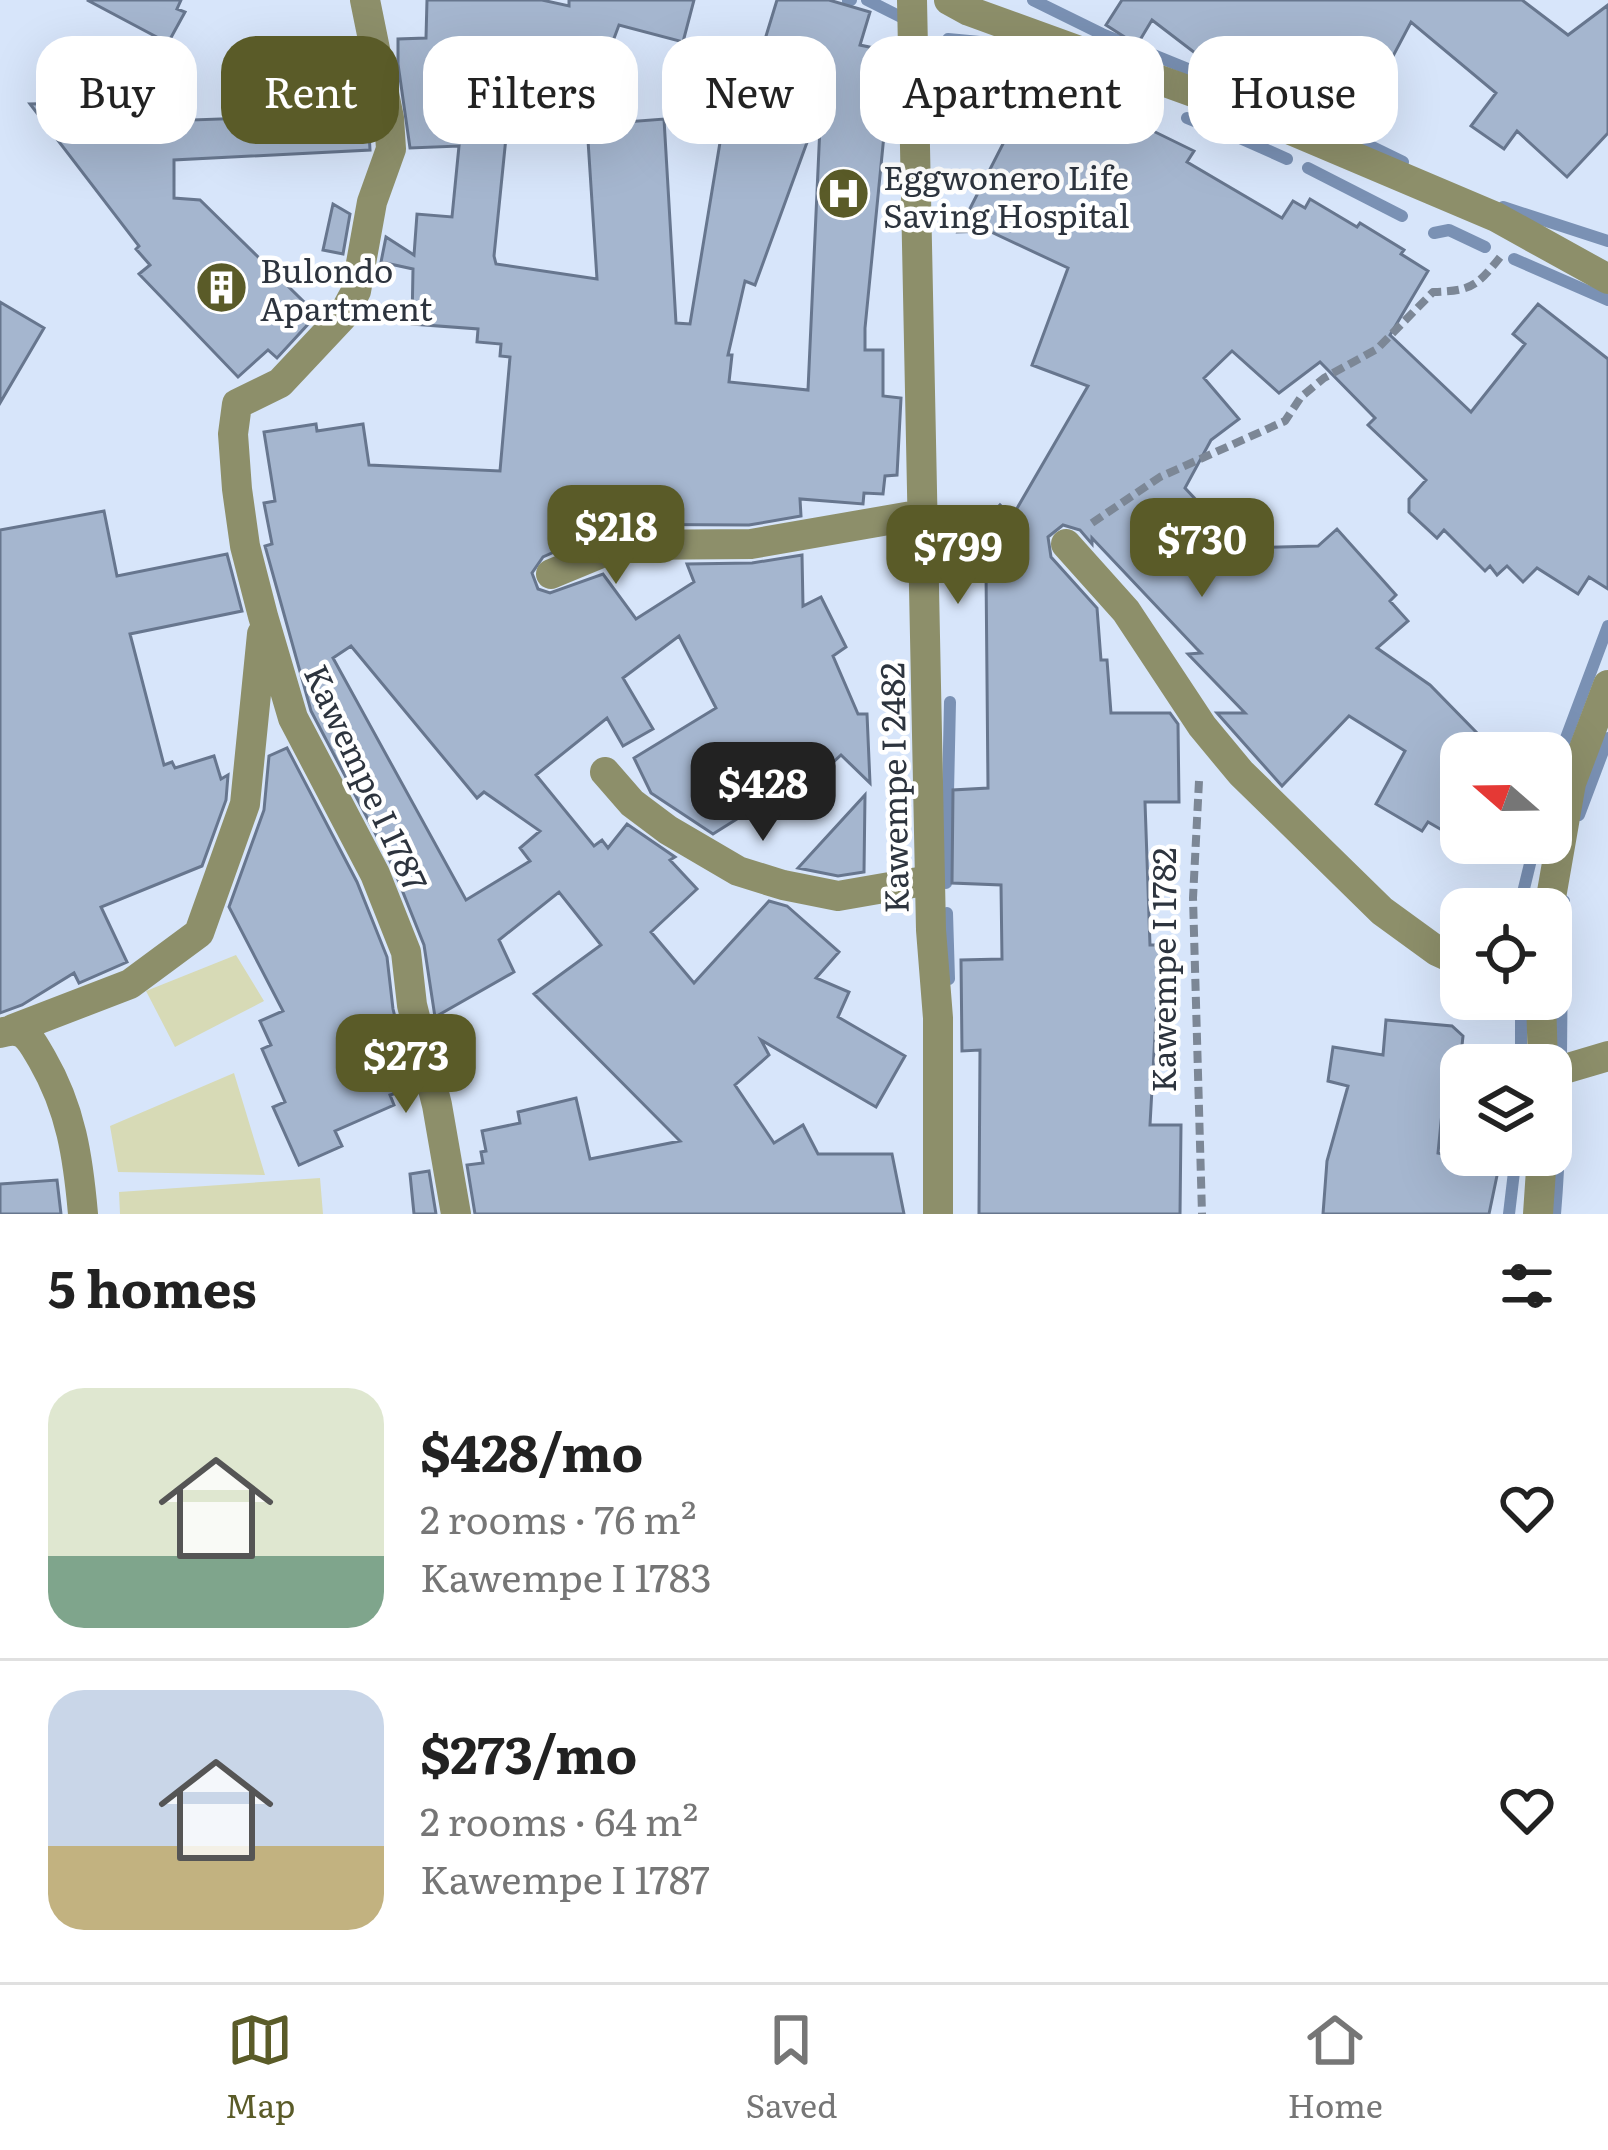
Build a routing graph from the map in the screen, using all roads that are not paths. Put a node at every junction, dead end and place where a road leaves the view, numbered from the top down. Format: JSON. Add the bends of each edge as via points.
{"nodes":[{"id":1,"x":365,"y":0,"type":"edge"},
{"id":2,"x":912,"y":0,"type":"edge"},
{"id":3,"x":965,"y":4,"type":"edge"},
{"id":4,"x":1608,"y":279,"type":"edge"},
{"id":5,"x":923,"y":514,"type":"junction"},
{"id":6,"x":1066,"y":544,"type":"road end"},
{"id":7,"x":550,"y":574,"type":"dead end"},
{"id":8,"x":263,"y":616,"type":"junction"},
{"id":9,"x":1608,"y":685,"type":"edge"},
{"id":10,"x":605,"y":772,"type":"dead end"},
{"id":11,"x":930,"y":880,"type":"junction"},
{"id":12,"x":1553,"y":888,"type":"edge"},
{"id":13,"x":1440,"y":952,"type":"edge"},
{"id":14,"x":6,"y":1031,"type":"edge"},
{"id":15,"x":1608,"y":1056,"type":"edge"},
{"id":16,"x":1572,"y":1067,"type":"edge"},
{"id":17,"x":1541,"y":1176,"type":"edge"},
{"id":18,"x":83,"y":1214,"type":"edge"},
{"id":19,"x":456,"y":1214,"type":"edge"},
{"id":20,"x":938,"y":1214,"type":"edge"},
{"id":21,"x":1538,"y":1214,"type":"edge"}],
"edges":[{"from":1,"to":8,"type":"street","name":"Kawempe I 1787","via":[[391,149],[356,291],[280,383],[237,404],[237,489]]},
{"from":2,"to":5,"type":"street","name":"Kawempe I 2482"},
{"from":3,"to":4,"type":"street","via":[[1248,112],[1520,231]]},
{"from":5,"to":7,"type":"street","via":[[751,544],[622,545]]},
{"from":5,"to":11,"type":"street","name":"Kawempe I 2482"},
{"from":6,"to":13,"type":"street","via":[[1126,611],[1241,773],[1382,911]]},
{"from":8,"to":14,"type":"street","via":[[245,804],[199,933],[130,984]]},
{"from":8,"to":19,"type":"street","name":"Kawempe I 1787","via":[[293,718],[406,952]]},
{"from":9,"to":12,"type":"street","via":[[1571,782]]},
{"from":10,"to":11,"type":"street","via":[[668,830],[738,871],[838,896]]},
{"from":11,"to":20,"type":"street","name":"Kawempe I 2482"},
{"from":14,"to":18,"type":"street","via":[[27,1034],[62,1094]]},
{"from":15,"to":16,"type":"street"},
{"from":17,"to":21,"type":"street"}]}
